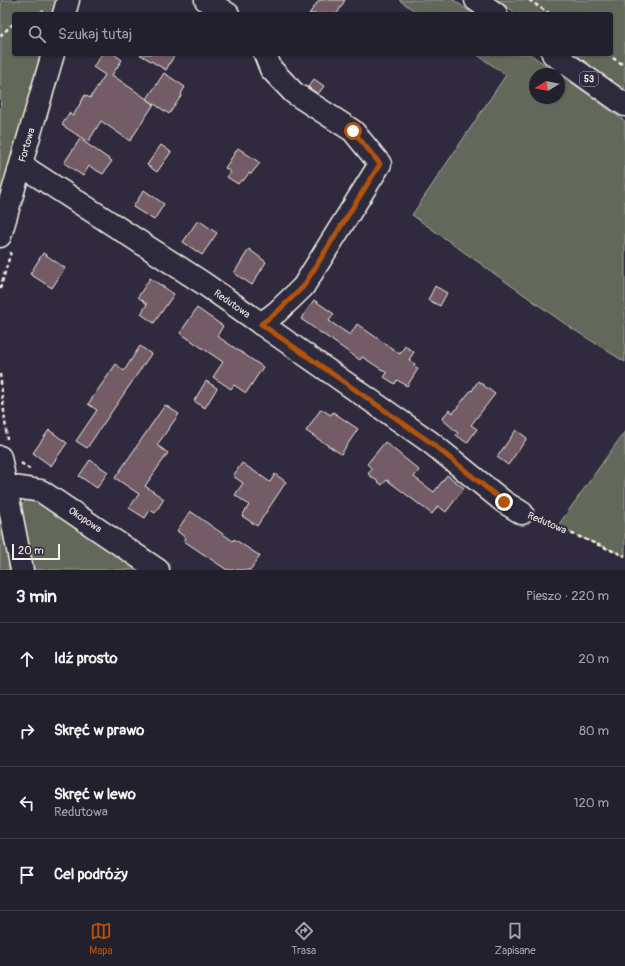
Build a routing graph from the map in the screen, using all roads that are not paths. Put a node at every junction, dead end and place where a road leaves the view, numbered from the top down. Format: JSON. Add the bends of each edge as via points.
{"nodes":[{"id":1,"x":68,"y":0,"type":"edge"},
{"id":2,"x":206,"y":0,"type":"edge"},
{"id":3,"x":476,"y":0,"type":"edge"},
{"id":4,"x":65,"y":12,"type":"edge"},
{"id":5,"x":225,"y":12,"type":"edge"},
{"id":6,"x":493,"y":12,"type":"edge"},
{"id":7,"x":52,"y":56,"type":"edge"},
{"id":8,"x":266,"y":56,"type":"edge"},
{"id":9,"x":556,"y":56,"type":"edge"},
{"id":10,"x":625,"y":105,"type":"edge"},
{"id":11,"x":21,"y":165,"type":"junction"},
{"id":12,"x":0,"y":236,"type":"edge"},
{"id":13,"x":261,"y":324,"type":"junction"},
{"id":14,"x":0,"y":457,"type":"edge"},
{"id":15,"x":6,"y":487,"type":"junction"},
{"id":16,"x":522,"y":513,"type":"road end"},
{"id":17,"x":22,"y":570,"type":"edge"},
{"id":18,"x":158,"y":570,"type":"edge"}],
"edges":[{"from":1,"to":4,"type":"street"},
{"from":2,"to":5,"type":"street"},
{"from":3,"to":6,"type":"street"},
{"from":7,"to":11,"type":"street","name":"Fortowa"},
{"from":8,"to":13,"type":"street","via":[[271,69],[294,92],[353,131],[380,164],[303,287]]},
{"from":9,"to":10,"type":"street","number":"53"},
{"from":11,"to":12,"type":"street","name":"Fortowa"},
{"from":11,"to":13,"type":"street","name":"Redutowa"},
{"from":13,"to":16,"type":"street","name":"Redutowa","via":[[430,442],[504,502]]},
{"from":14,"to":15,"type":"street"},
{"from":15,"to":17,"type":"street"},
{"from":15,"to":18,"type":"street","name":"Okopowa","via":[[41,491]]}]}
